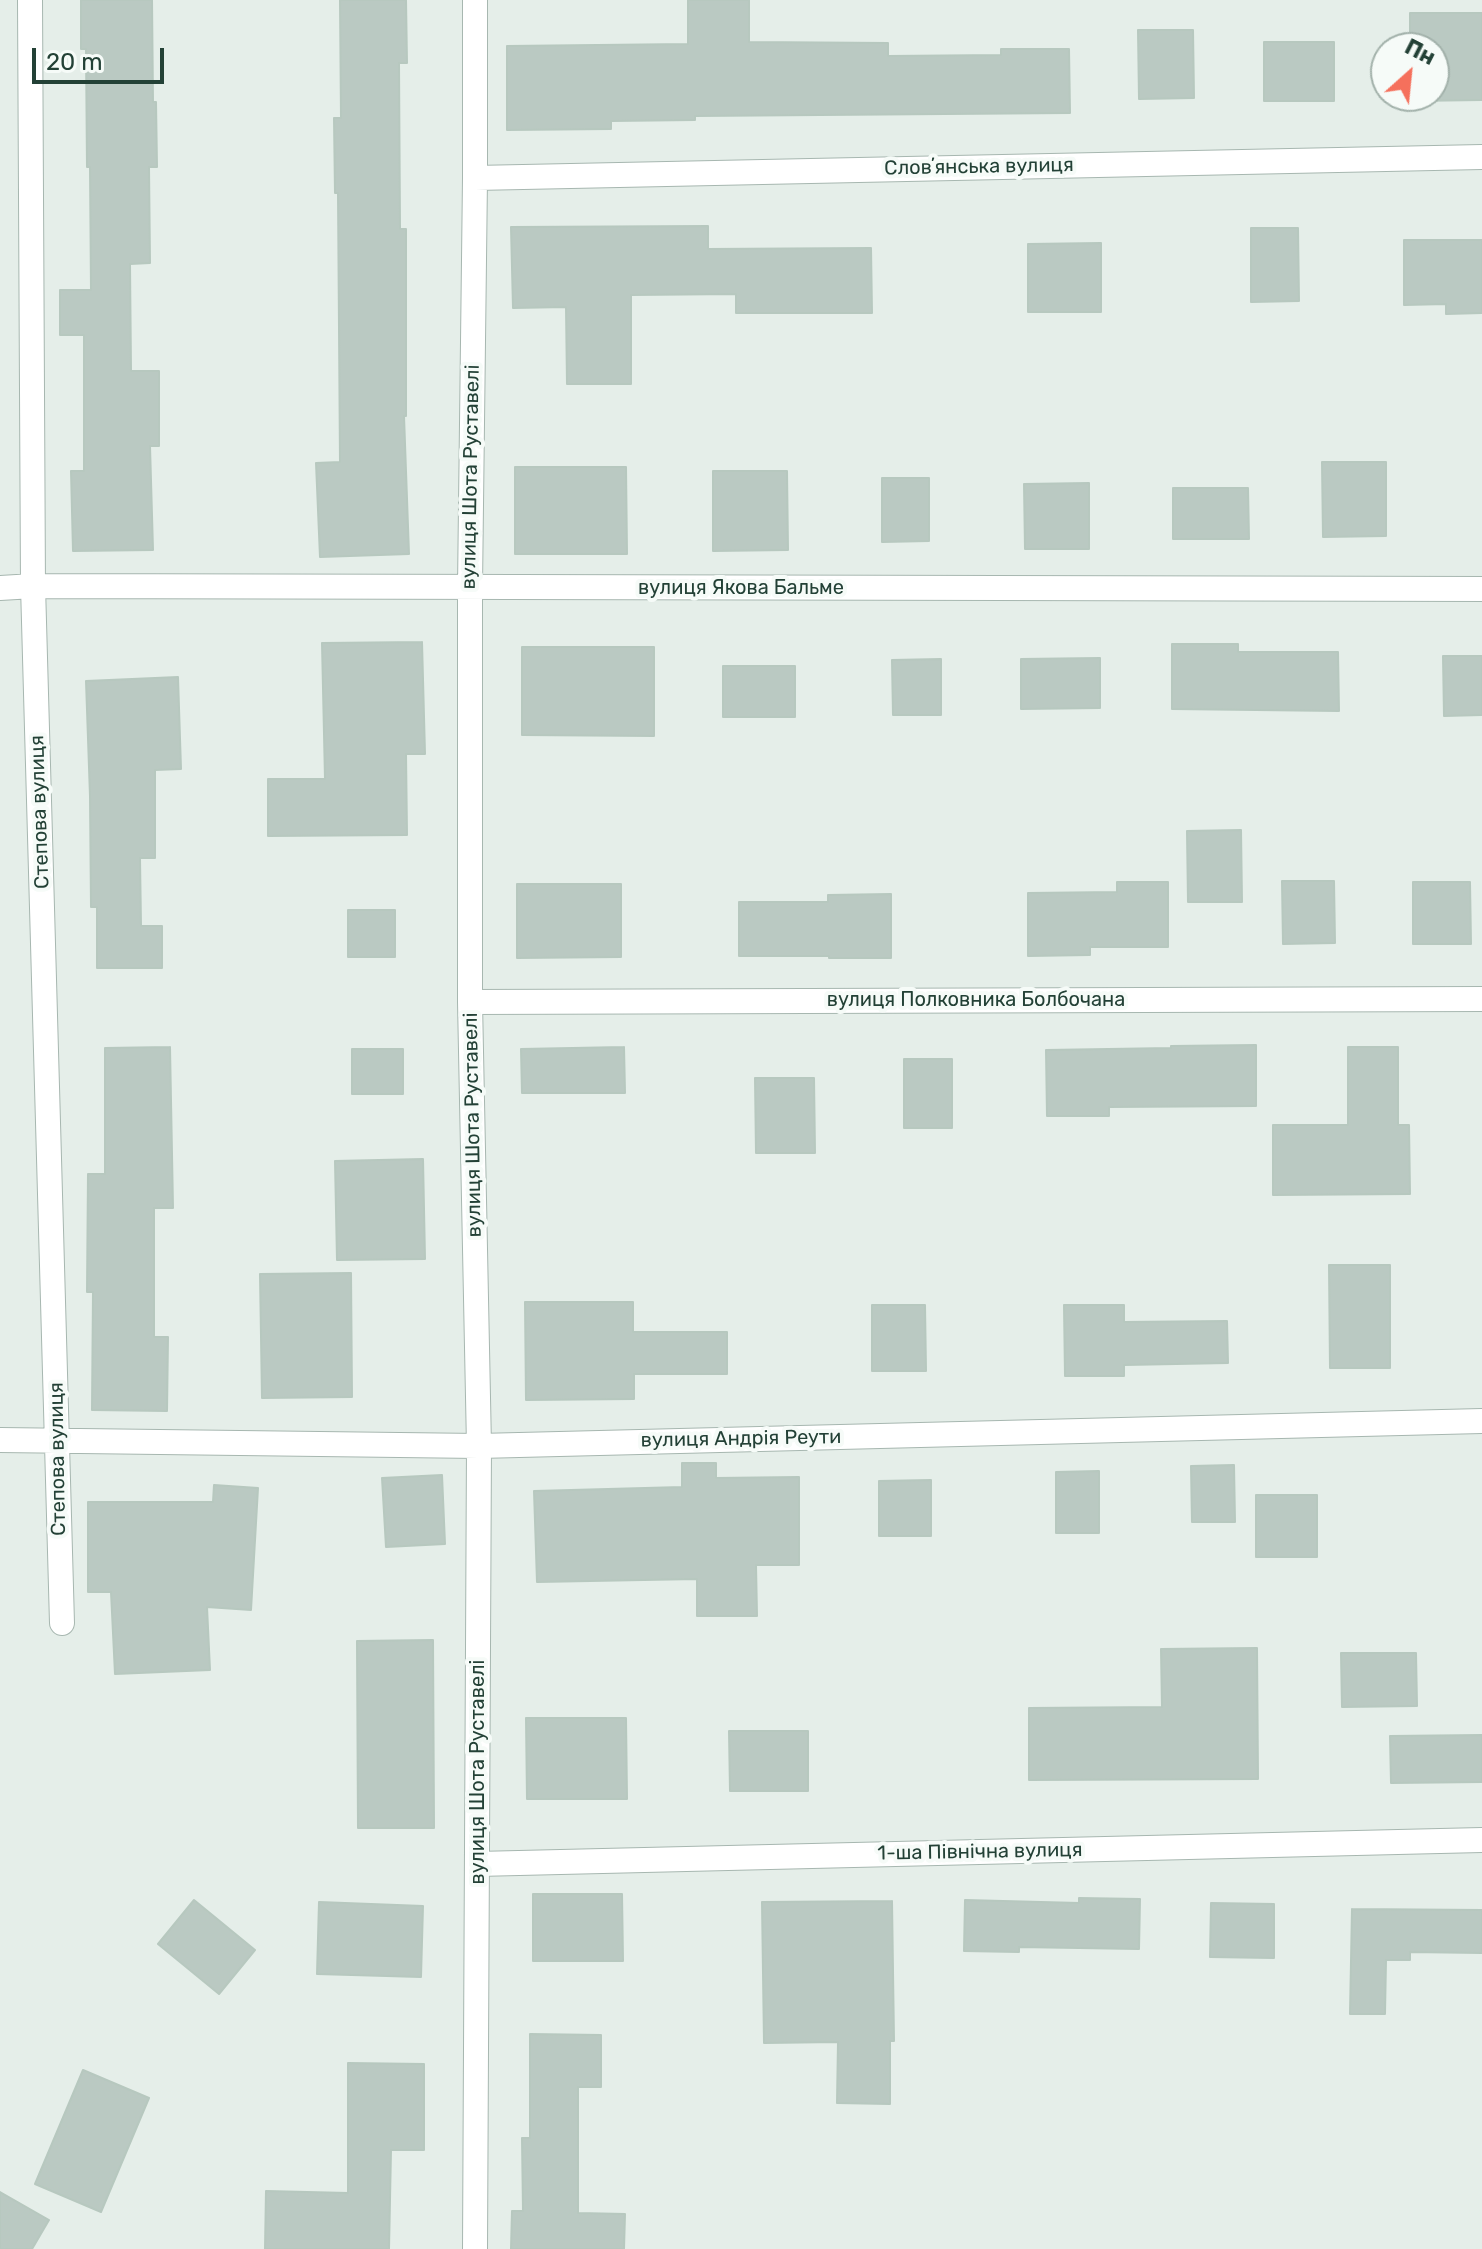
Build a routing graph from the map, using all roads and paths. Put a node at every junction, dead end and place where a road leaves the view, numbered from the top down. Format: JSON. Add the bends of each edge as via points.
{"nodes":[{"id":1,"x":30,"y":0,"type":"edge"},
{"id":2,"x":475,"y":0,"type":"edge"},
{"id":3,"x":1482,"y":157,"type":"edge"},
{"id":4,"x":475,"y":178,"type":"junction"},
{"id":5,"x":33,"y":586,"type":"junction"},
{"id":6,"x":470,"y":587,"type":"junction"},
{"id":7,"x":0,"y":588,"type":"edge"},
{"id":8,"x":1482,"y":589,"type":"edge"},
{"id":9,"x":1482,"y":999,"type":"edge"},
{"id":10,"x":470,"y":1002,"type":"junction"},
{"id":11,"x":1482,"y":1421,"type":"edge"},
{"id":12,"x":0,"y":1440,"type":"edge"},
{"id":13,"x":58,"y":1440,"type":"junction"},
{"id":14,"x":479,"y":1446,"type":"junction"},
{"id":15,"x":62,"y":1623,"type":"dead end"},
{"id":16,"x":1482,"y":1840,"type":"edge"},
{"id":17,"x":477,"y":1864,"type":"junction"},
{"id":18,"x":475,"y":2249,"type":"edge"}],
"edges":[{"from":1,"to":5,"type":"street","name":"Степова вулиця"},
{"from":2,"to":4,"type":"street","name":"вулиця Шота Руставелі"},
{"from":3,"to":4,"type":"street","name":"Словʼянська вулиця"},
{"from":4,"to":6,"type":"street","name":"вулиця Шота Руставелі"},
{"from":5,"to":6,"type":"street","name":"вулиця Якова Бальме"},
{"from":5,"to":7,"type":"street","name":"вулиця Якова Бальме"},
{"from":5,"to":13,"type":"street","name":"Степова вулиця"},
{"from":6,"to":8,"type":"street","name":"вулиця Якова Бальме"},
{"from":6,"to":10,"type":"street","name":"вулиця Шота Руставелі"},
{"from":9,"to":10,"type":"street","name":"вулиця Полковника Болбочана"},
{"from":10,"to":14,"type":"street","name":"вулиця Шота Руставелі"},
{"from":11,"to":14,"type":"street","name":"вулиця Андрія Реути"},
{"from":12,"to":13,"type":"street","name":"вулиця Андрія Реути"},
{"from":13,"to":14,"type":"street","name":"вулиця Андрія Реути"},
{"from":13,"to":15,"type":"street","name":"Степова вулиця"},
{"from":14,"to":17,"type":"street","name":"вулиця Шота Руставелі"},
{"from":16,"to":17,"type":"street","name":"1-ша Північна вулиця"},
{"from":17,"to":18,"type":"street","name":"вулиця Шота Руставелі"}]}
